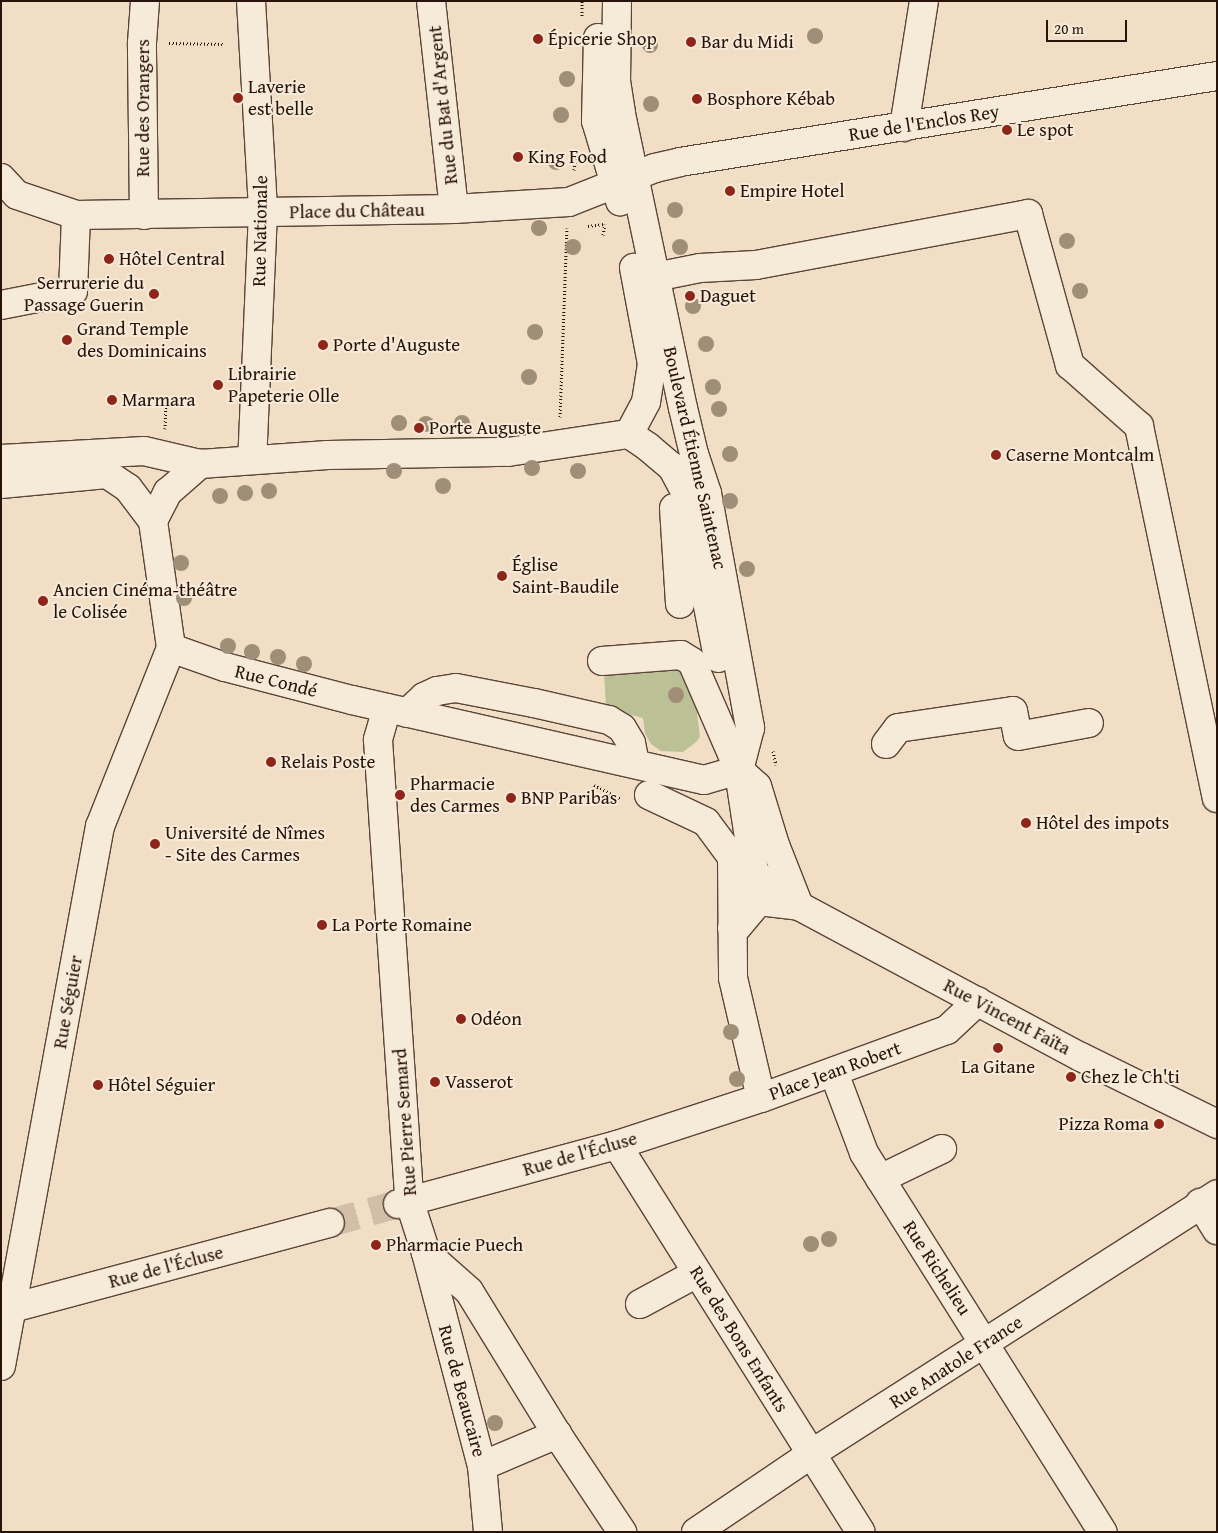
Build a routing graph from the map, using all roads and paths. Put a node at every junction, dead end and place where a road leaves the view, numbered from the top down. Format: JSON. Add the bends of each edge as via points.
{"nodes":[{"id":1,"x":145,"y":1,"type":"edge"},
{"id":2,"x":251,"y":1,"type":"edge"},
{"id":3,"x":431,"y":1,"type":"edge"},
{"id":4,"x":600,"y":1,"type":"edge"},
{"id":5,"x":616,"y":1,"type":"edge"},
{"id":6,"x":924,"y":1,"type":"edge"},
{"id":7,"x":142,"y":43,"type":"junction"},
{"id":8,"x":254,"y":44,"type":"junction"},
{"id":9,"x":1217,"y":76,"type":"edge"},
{"id":10,"x":904,"y":126,"type":"junction"},
{"id":11,"x":577,"y":153,"type":"dead end"},
{"id":12,"x":1,"y":178,"type":"edge"},
{"id":13,"x":625,"y":180,"type":"junction"},
{"id":14,"x":569,"y":202,"type":"junction"},
{"id":15,"x":454,"y":209,"type":"junction"},
{"id":16,"x":263,"y":212,"type":"junction"},
{"id":17,"x":76,"y":215,"type":"junction"},
{"id":18,"x":144,"y":215,"type":"junction"},
{"id":19,"x":655,"y":277,"type":"junction"},
{"id":20,"x":1,"y":305,"type":"edge"},
{"id":21,"x":629,"y":434,"type":"junction"},
{"id":22,"x":560,"y":444,"type":"junction"},
{"id":23,"x":1,"y":459,"type":"edge"},
{"id":24,"x":252,"y":460,"type":"junction"},
{"id":25,"x":683,"y":461,"type":"junction"},
{"id":26,"x":200,"y":464,"type":"junction"},
{"id":27,"x":1,"y":484,"type":"edge"},
{"id":28,"x":153,"y":521,"type":"junction"},
{"id":29,"x":680,"y":604,"type":"dead end"},
{"id":30,"x":171,"y":648,"type":"junction"},
{"id":31,"x":602,"y":661,"type":"dead end"},
{"id":32,"x":397,"y":711,"type":"junction"},
{"id":33,"x":1089,"y":723,"type":"dead end"},
{"id":34,"x":886,"y":744,"type":"dead end"},
{"id":35,"x":635,"y":764,"type":"junction"},
{"id":36,"x":739,"y":770,"type":"junction"},
{"id":37,"x":649,"y":795,"type":"dead end"},
{"id":38,"x":1217,"y":798,"type":"edge"},
{"id":39,"x":732,"y":856,"type":"junction"},
{"id":40,"x":757,"y":888,"type":"junction"},
{"id":41,"x":799,"y":906,"type":"junction"},
{"id":42,"x":732,"y":928,"type":"junction"},
{"id":43,"x":978,"y":1002,"type":"junction"},
{"id":44,"x":834,"y":1073,"type":"junction"},
{"id":45,"x":761,"y":1098,"type":"junction"},
{"id":46,"x":1217,"y":1124,"type":"edge"},
{"id":47,"x":617,"y":1145,"type":"junction"},
{"id":48,"x":942,"y":1149,"type":"dead end"},
{"id":49,"x":880,"y":1179,"type":"junction"},
{"id":50,"x":1208,"y":1199,"type":"edge"},
{"id":51,"x":404,"y":1202,"type":"junction"},
{"id":52,"x":330,"y":1222,"type":"tunnel mouth"},
{"id":53,"x":1217,"y":1230,"type":"edge"},
{"id":54,"x":426,"y":1253,"type":"junction"},
{"id":55,"x":697,"y":1272,"type":"junction"},
{"id":56,"x":640,"y":1304,"type":"dead end"},
{"id":57,"x":7,"y":1307,"type":"edge"},
{"id":58,"x":986,"y":1344,"type":"junction"},
{"id":59,"x":1,"y":1366,"type":"edge"},
{"id":60,"x":557,"y":1434,"type":"junction"},
{"id":61,"x":811,"y":1454,"type":"junction"},
{"id":62,"x":482,"y":1466,"type":"junction"},
{"id":63,"x":488,"y":1532,"type":"edge"},
{"id":64,"x":622,"y":1532,"type":"edge"},
{"id":65,"x":696,"y":1532,"type":"edge"},
{"id":66,"x":861,"y":1532,"type":"edge"},
{"id":67,"x":1103,"y":1532,"type":"edge"}],
"edges":[{"from":1,"to":7,"type":"street","name":"Rue des Orangers"},
{"from":2,"to":8,"type":"street","name":"Rue Nationale"},
{"from":3,"to":15,"type":"street","name":"Rue du Bat d'Argent"},
{"from":4,"to":13,"type":"street","via":[[596,121]]},
{"from":5,"to":13,"type":"street","via":[[616,81]]},
{"from":6,"to":10,"type":"street"},
{"from":7,"to":8,"type":"path"},
{"from":7,"to":18,"type":"street","name":"Rue des Orangers"},
{"from":8,"to":16,"type":"street","name":"Rue Nationale"},
{"from":9,"to":10,"type":"street","name":"Rue de l'Enclos Rey"},
{"from":10,"to":13,"type":"street","name":"Rue de l'Enclos Rey","via":[[688,161],[655,168]]},
{"from":11,"to":14,"type":"path"},
{"from":12,"to":17,"type":"street","name":"Place du Château","via":[[17,195]]},
{"from":13,"to":14,"type":"street","name":"Place du Château"},
{"from":13,"to":19,"type":"street","name":"Boulevard Étienne Saintenac"},
{"from":13,"to":21,"type":"street","via":[[652,364],[646,402]]},
{"from":14,"to":15,"type":"street","name":"Place du Château"},
{"from":14,"to":22,"type":"path"},
{"from":15,"to":16,"type":"street","name":"Place du Château"},
{"from":16,"to":18,"type":"street","name":"Place du Château"},
{"from":16,"to":24,"type":"street","name":"Rue Nationale"},
{"from":17,"to":18,"type":"street","name":"Place du Château"},
{"from":17,"to":20,"type":"street","via":[[73,291]]},
{"from":19,"to":25,"type":"street","name":"Boulevard Étienne Saintenac"},
{"from":19,"to":38,"type":"street","via":[[700,268],[756,265],[1028,214],[1070,365],[1139,426]]},
{"from":21,"to":22,"type":"street"},
{"from":21,"to":25,"type":"street","via":[[648,447]]},
{"from":22,"to":24,"type":"street","via":[[508,452]]},
{"from":23,"to":26,"type":"street","via":[[144,451]]},
{"from":24,"to":26,"type":"street"},
{"from":25,"to":29,"type":"street"},
{"from":25,"to":36,"type":"street","name":"Boulevard Étienne Saintenac","via":[[707,493],[750,728]]},
{"from":26,"to":28,"type":"street","via":[[168,492]]},
{"from":27,"to":28,"type":"street","via":[[117,481]]},
{"from":28,"to":30,"type":"street"},
{"from":30,"to":32,"type":"street","name":"Rue Condé","via":[[224,668]]},
{"from":30,"to":57,"type":"street","name":"Rue Séguier","via":[[100,826]]},
{"from":31,"to":36,"type":"street","via":[[681,656],[692,662]]},
{"from":32,"to":35,"type":"street","name":"Rue Condé"},
{"from":32,"to":35,"type":"street","via":[[438,691],[456,688],[534,703],[609,720],[622,728],[631,743]]},
{"from":32,"to":51,"type":"street","name":"Rue Pierre Semard","via":[[378,740]]},
{"from":33,"to":34,"type":"street","via":[[1018,736],[1012,711],[898,728]]},
{"from":35,"to":36,"type":"street","via":[[704,780]]},
{"from":36,"to":40,"type":"street"},
{"from":36,"to":41,"type":"street","via":[[757,786],[775,846]]},
{"from":37,"to":39,"type":"street","via":[[706,822]]},
{"from":39,"to":40,"type":"street"},
{"from":39,"to":42,"type":"street","name":"Place Jean Robert"},
{"from":40,"to":41,"type":"street"},
{"from":40,"to":42,"type":"street","via":[[738,926]]},
{"from":41,"to":43,"type":"street","name":"Rue Vincent Faïta"},
{"from":42,"to":45,"type":"street","name":"Place Jean Robert","via":[[733,978]]},
{"from":43,"to":44,"type":"street","name":"Place Jean Robert","via":[[947,1030]]},
{"from":43,"to":46,"type":"street","name":"Rue Vincent Faïta"},
{"from":44,"to":45,"type":"street","name":"Place Jean Robert"},
{"from":44,"to":49,"type":"street","name":"Rue Richelieu","via":[[864,1153]]},
{"from":45,"to":47,"type":"street","name":"Rue de l'Écluse"},
{"from":47,"to":51,"type":"street","name":"Rue de l'Écluse"},
{"from":47,"to":55,"type":"street","name":"Rue des Bons Enfants"},
{"from":48,"to":49,"type":"street"},
{"from":49,"to":58,"type":"street","name":"Rue Richelieu"},
{"from":50,"to":53,"type":"street"},
{"from":50,"to":58,"type":"street","name":"Rue Anatole France"},
{"from":51,"to":54,"type":"street","name":"Rue Pierre Semard"},
{"from":52,"to":57,"type":"street","name":"Rue de l'Écluse"},
{"from":54,"to":60,"type":"street","via":[[469,1291]]},
{"from":54,"to":62,"type":"street","name":"Rue de Beaucaire"},
{"from":55,"to":56,"type":"street"},
{"from":55,"to":61,"type":"street","name":"Rue des Bons Enfants"},
{"from":57,"to":59,"type":"street","name":"Rue Séguier"},
{"from":58,"to":61,"type":"street","name":"Rue Anatole France"},
{"from":58,"to":67,"type":"street","name":"Rue Richelieu"},
{"from":60,"to":62,"type":"street"},
{"from":60,"to":64,"type":"street"},
{"from":61,"to":65,"type":"street","name":"Rue Anatole France"},
{"from":61,"to":66,"type":"street","name":"Rue des Bons Enfants"},
{"from":62,"to":63,"type":"street","name":"Rue de Beaucaire"}]}
